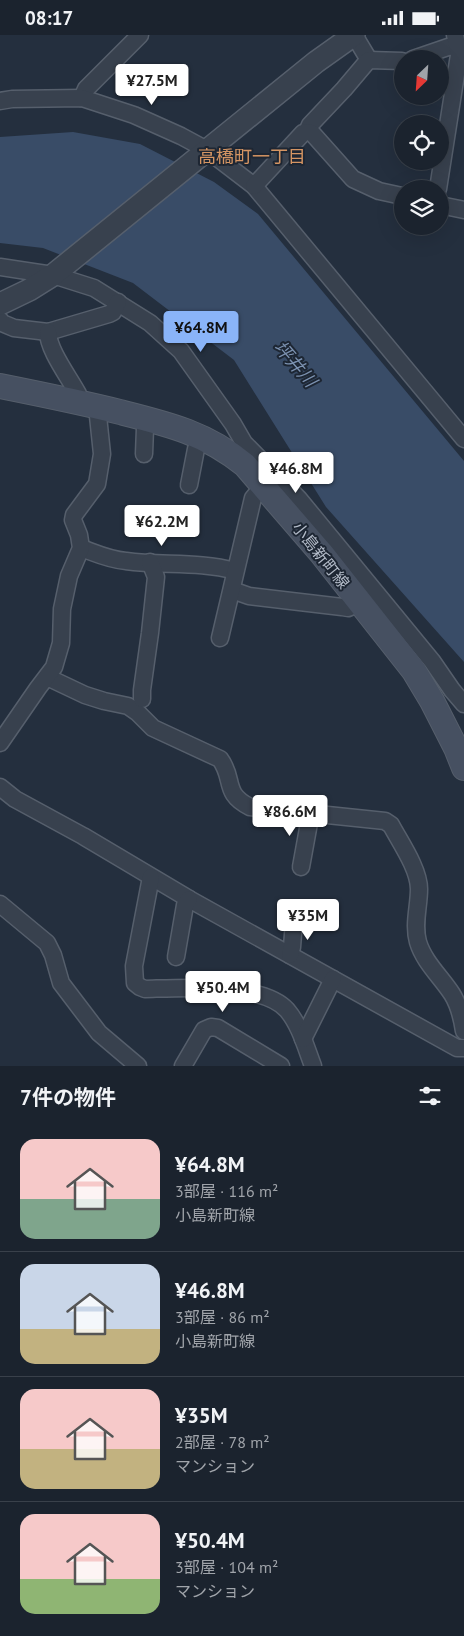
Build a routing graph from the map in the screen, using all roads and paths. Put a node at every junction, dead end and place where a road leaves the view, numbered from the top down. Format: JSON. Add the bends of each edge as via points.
{"nodes":[{"id":1,"x":140,"y":35,"type":"edge"},
{"id":2,"x":354,"y":35,"type":"edge"},
{"id":3,"x":456,"y":40,"type":"edge"},
{"id":4,"x":439,"y":50,"type":"edge"},
{"id":5,"x":369,"y":60,"type":"junction"},
{"id":6,"x":394,"y":61,"type":"edge"},
{"id":7,"x":82,"y":98,"type":"junction"},
{"id":8,"x":0,"y":101,"type":"edge"},
{"id":9,"x":307,"y":132,"type":"junction"},
{"id":10,"x":200,"y":156,"type":"junction"},
{"id":11,"x":439,"y":180,"type":"edge"},
{"id":12,"x":254,"y":186,"type":"junction"},
{"id":13,"x":394,"y":194,"type":"edge"},
{"id":14,"x":449,"y":207,"type":"edge"},
{"id":15,"x":464,"y":210,"type":"edge"},
{"id":16,"x":0,"y":267,"type":"edge"},
{"id":17,"x":59,"y":271,"type":"junction"},
{"id":18,"x":118,"y":302,"type":"junction"},
{"id":19,"x":0,"y":304,"type":"edge"},
{"id":20,"x":0,"y":320,"type":"edge"},
{"id":21,"x":48,"y":332,"type":"junction"},
{"id":22,"x":0,"y":386,"type":"edge"},
{"id":23,"x":77,"y":402,"type":"junction"},
{"id":24,"x":101,"y":407,"type":"junction"},
{"id":25,"x":147,"y":419,"type":"junction"},
{"id":26,"x":201,"y":437,"type":"junction"},
{"id":27,"x":464,"y":439,"type":"edge"},
{"id":28,"x":238,"y":449,"type":"junction"},
{"id":29,"x":144,"y":454,"type":"dead end"},
{"id":30,"x":189,"y":485,"type":"dead end"},
{"id":31,"x":263,"y":486,"type":"junction"},
{"id":32,"x":81,"y":548,"type":"junction"},
{"id":33,"x":150,"y":562,"type":"junction"},
{"id":34,"x":235,"y":571,"type":"junction"},
{"id":35,"x":232,"y":590,"type":"junction"},
{"id":36,"x":359,"y":603,"type":"junction"},
{"id":37,"x":220,"y":638,"type":"dead end"},
{"id":38,"x":47,"y":677,"type":"junction"},
{"id":39,"x":142,"y":699,"type":"dead end"},
{"id":40,"x":464,"y":704,"type":"edge"},
{"id":41,"x":458,"y":739,"type":"edge"},
{"id":42,"x":0,"y":743,"type":"edge"},
{"id":43,"x":464,"y":768,"type":"edge"},
{"id":44,"x":0,"y":787,"type":"edge"},
{"id":45,"x":311,"y":812,"type":"junction"},
{"id":46,"x":301,"y":867,"type":"dead end"},
{"id":47,"x":151,"y":877,"type":"junction"},
{"id":48,"x":189,"y":899,"type":"junction"},
{"id":49,"x":0,"y":903,"type":"edge"},
{"id":50,"x":294,"y":921,"type":"dead end"},
{"id":51,"x":290,"y":955,"type":"junction"},
{"id":52,"x":176,"y":957,"type":"dead end"},
{"id":53,"x":333,"y":979,"type":"junction"},
{"id":54,"x":464,"y":1031,"type":"edge"},
{"id":55,"x":303,"y":1039,"type":"junction"},
{"id":56,"x":464,"y":1048,"type":"edge"},
{"id":57,"x":138,"y":1066,"type":"edge"},
{"id":58,"x":183,"y":1066,"type":"edge"},
{"id":59,"x":281,"y":1066,"type":"edge"},
{"id":60,"x":313,"y":1066,"type":"edge"}],
"edges":[{"from":1,"to":7,"type":"street","via":[[86,89]]},
{"from":2,"to":5,"type":"street"},
{"from":2,"to":10,"type":"street"},
{"from":3,"to":4,"type":"street"},
{"from":3,"to":11,"type":"street","via":[[459,55]]},
{"from":5,"to":6,"type":"street"},
{"from":5,"to":9,"type":"street"},
{"from":7,"to":8,"type":"street"},
{"from":7,"to":10,"type":"street","via":[[134,115],[181,136]]},
{"from":9,"to":12,"type":"street","via":[[302,133]]},
{"from":9,"to":13,"type":"street","via":[[312,133],[353,179]]},
{"from":10,"to":12,"type":"street"},
{"from":10,"to":17,"type":"street"},
{"from":12,"to":27,"type":"street"},
{"from":14,"to":15,"type":"street"},
{"from":16,"to":17,"type":"street"},
{"from":17,"to":18,"type":"street"},
{"from":17,"to":19,"type":"street"},
{"from":18,"to":21,"type":"street","via":[[109,314]]},
{"from":18,"to":28,"type":"street","via":[[150,323],[181,351],[233,424]]},
{"from":20,"to":21,"type":"street","via":[[14,328]]},
{"from":21,"to":23,"type":"street","via":[[52,349],[78,394]]},
{"from":22,"to":23,"type":"main road","name":"小島新町線"},
{"from":23,"to":24,"type":"main road","name":"小島新町線"},
{"from":24,"to":25,"type":"main road","name":"小島新町線"},
{"from":24,"to":32,"type":"street","via":[[98,416],[102,454],[97,484],[73,520]]},
{"from":25,"to":26,"type":"main road","name":"小島新町線","via":[[171,424]]},
{"from":25,"to":29,"type":"street"},
{"from":26,"to":28,"type":"main road","name":"小島新町線"},
{"from":26,"to":30,"type":"street"},
{"from":28,"to":31,"type":"main road","name":"小島新町線","via":[[245,465]]},
{"from":28,"to":40,"type":"street","via":[[299,499]]},
{"from":31,"to":34,"type":"street","via":[[253,498]]},
{"from":31,"to":36,"type":"main road","name":"小島新町線"},
{"from":32,"to":33,"type":"street","via":[[117,560]]},
{"from":32,"to":38,"type":"street","via":[[69,576],[62,609],[61,643],[54,667]]},
{"from":33,"to":34,"type":"street"},
{"from":33,"to":39,"type":"street","via":[[156,577]]},
{"from":34,"to":35,"type":"street"},
{"from":35,"to":36,"type":"street","via":[[249,596],[348,608]]},
{"from":35,"to":37,"type":"street"},
{"from":36,"to":41,"type":"main road","name":"小島新町線","via":[[414,671]]},
{"from":38,"to":42,"type":"street"},
{"from":38,"to":45,"type":"street","via":[[85,695],[128,706],[153,728],[220,759],[231,792],[250,807]]},
{"from":41,"to":43,"type":"main road","name":"小島新町線"},
{"from":44,"to":47,"type":"street","via":[[15,799]]},
{"from":45,"to":46,"type":"street"},
{"from":45,"to":54,"type":"street","via":[[385,821],[391,825],[415,871],[419,887],[415,927],[418,942],[453,996],[462,1015]]},
{"from":47,"to":48,"type":"street"},
{"from":47,"to":55,"type":"street","via":[[134,965],[135,983],[145,989],[196,987],[262,995],[277,1001],[287,1011]]},
{"from":48,"to":51,"type":"street"},
{"from":48,"to":52,"type":"street","via":[[185,905]]},
{"from":49,"to":57,"type":"street","via":[[47,943],[61,983],[99,1033]]},
{"from":50,"to":51,"type":"street"},
{"from":51,"to":53,"type":"street"},
{"from":53,"to":55,"type":"street"},
{"from":53,"to":56,"type":"street"},
{"from":55,"to":60,"type":"street"},
{"from":58,"to":59,"type":"street","via":[[204,1030],[211,1027],[218,1028]]}]}
